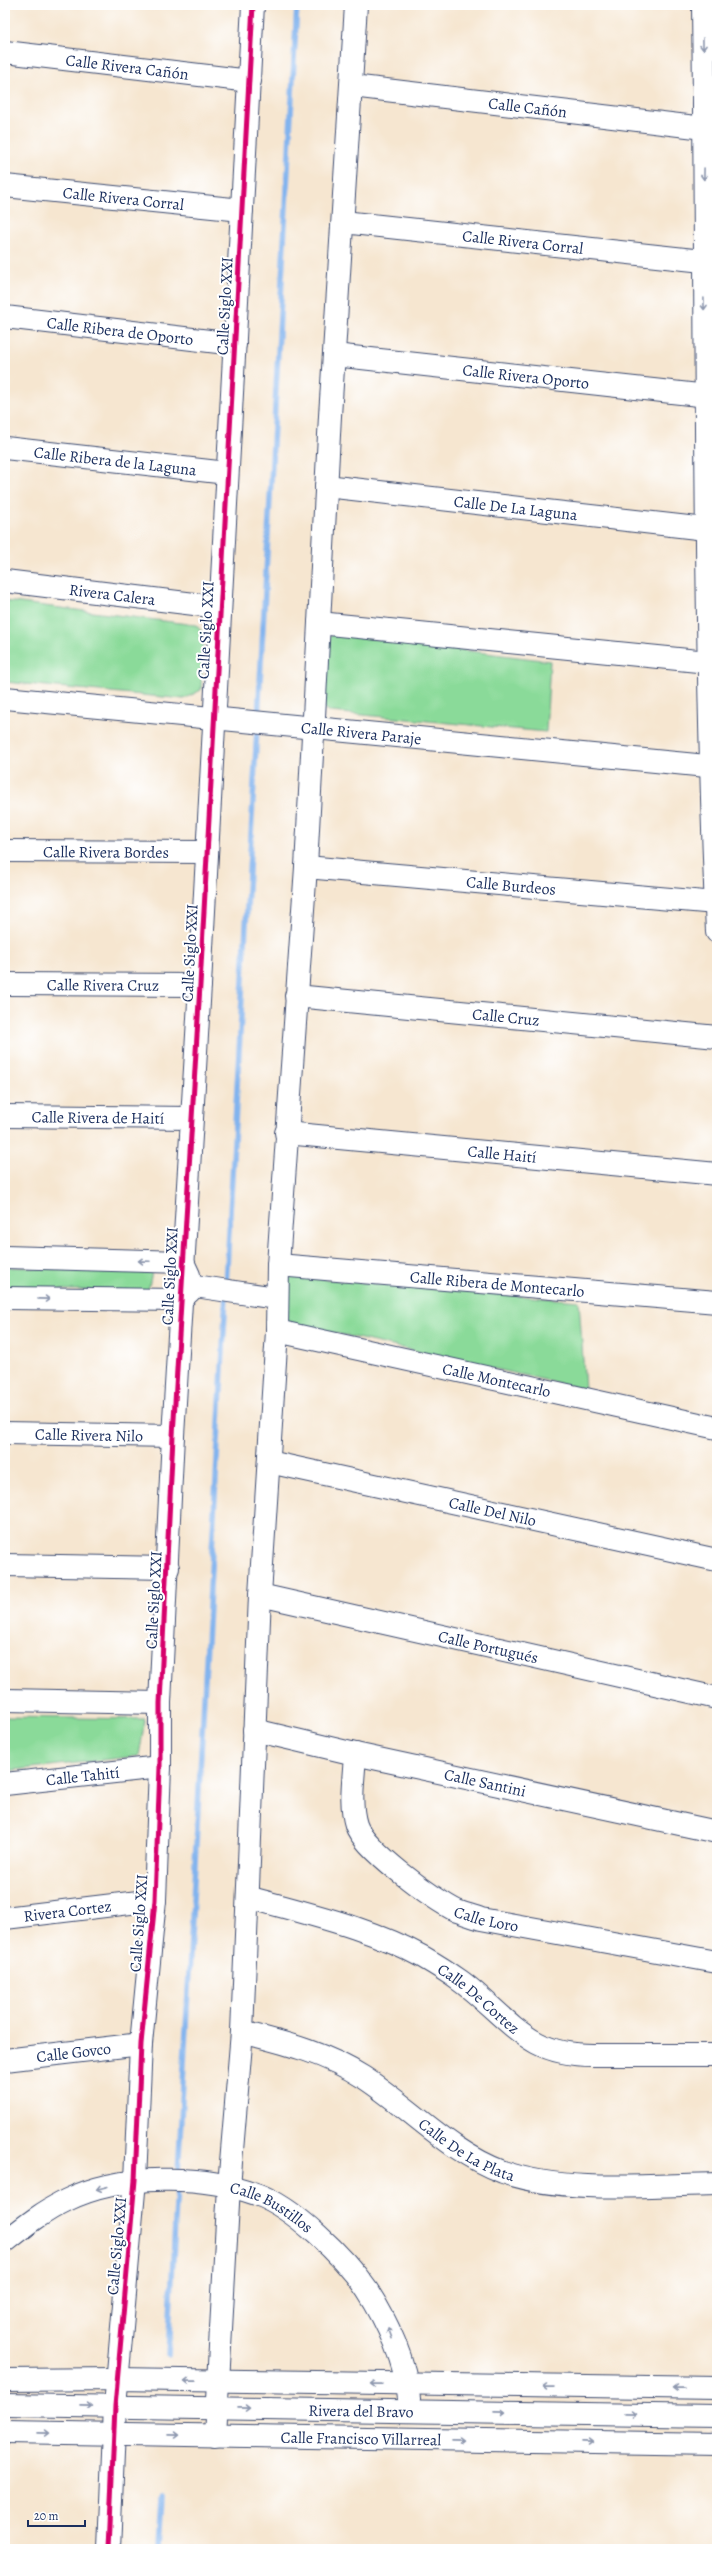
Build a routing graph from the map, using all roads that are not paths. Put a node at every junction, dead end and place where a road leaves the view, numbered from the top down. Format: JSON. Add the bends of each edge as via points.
{"nodes":[{"id":1,"x":253,"y":5,"type":"edge"},
{"id":2,"x":356,"y":5,"type":"edge"},
{"id":3,"x":703,"y":5,"type":"edge"},
{"id":4,"x":5,"y":52,"type":"edge"},
{"id":5,"x":250,"y":81,"type":"junction"},
{"id":6,"x":352,"y":86,"type":"junction"},
{"id":7,"x":704,"y":128,"type":"junction"},
{"id":8,"x":5,"y":186,"type":"edge"},
{"id":9,"x":242,"y":210,"type":"junction"},
{"id":10,"x":343,"y":222,"type":"junction"},
{"id":11,"x":703,"y":261,"type":"junction"},
{"id":12,"x":5,"y":318,"type":"edge"},
{"id":13,"x":235,"y":344,"type":"junction"},
{"id":14,"x":334,"y":354,"type":"junction"},
{"id":15,"x":712,"y":397,"type":"edge"},
{"id":16,"x":5,"y":448,"type":"edge"},
{"id":17,"x":227,"y":473,"type":"junction"},
{"id":18,"x":326,"y":486,"type":"junction"},
{"id":19,"x":706,"y":529,"type":"junction"},
{"id":20,"x":5,"y":582,"type":"edge"},
{"id":21,"x":219,"y":607,"type":"junction"},
{"id":22,"x":319,"y":623,"type":"junction"},
{"id":23,"x":708,"y":662,"type":"junction"},
{"id":24,"x":5,"y":698,"type":"edge"},
{"id":25,"x":213,"y":718,"type":"junction"},
{"id":26,"x":315,"y":728,"type":"junction"},
{"id":27,"x":713,"y":767,"type":"edge"},
{"id":28,"x":5,"y":850,"type":"edge"},
{"id":29,"x":207,"y":852,"type":"junction"},
{"id":30,"x":306,"y":867,"type":"junction"},
{"id":31,"x":716,"y":903,"type":"junction"},
{"id":32,"x":717,"y":932,"type":"edge"},
{"id":33,"x":5,"y":984,"type":"edge"},
{"id":34,"x":200,"y":985,"type":"junction"},
{"id":35,"x":296,"y":996,"type":"junction"},
{"id":36,"x":717,"y":1037,"type":"edge"},
{"id":37,"x":5,"y":1116,"type":"edge"},
{"id":38,"x":192,"y":1118,"type":"junction"},
{"id":39,"x":286,"y":1132,"type":"junction"},
{"id":40,"x":717,"y":1174,"type":"edge"},
{"id":41,"x":5,"y":1257,"type":"edge"},
{"id":42,"x":183,"y":1262,"type":"junction"},
{"id":43,"x":278,"y":1265,"type":"junction"},
{"id":44,"x":191,"y":1291,"type":"junction"},
{"id":45,"x":5,"y":1298,"type":"edge"},
{"id":46,"x":276,"y":1298,"type":"junction"},
{"id":47,"x":717,"y":1302,"type":"edge"},
{"id":48,"x":276,"y":1331,"type":"junction"},
{"id":49,"x":717,"y":1428,"type":"edge"},
{"id":50,"x":5,"y":1433,"type":"edge"},
{"id":51,"x":173,"y":1436,"type":"junction"},
{"id":52,"x":269,"y":1462,"type":"junction"},
{"id":53,"x":717,"y":1560,"type":"edge"},
{"id":54,"x":5,"y":1565,"type":"edge"},
{"id":55,"x":168,"y":1568,"type":"junction"},
{"id":56,"x":260,"y":1595,"type":"junction"},
{"id":57,"x":717,"y":1698,"type":"edge"},
{"id":58,"x":5,"y":1700,"type":"edge"},
{"id":59,"x":160,"y":1702,"type":"junction"},
{"id":60,"x":254,"y":1730,"type":"junction"},
{"id":61,"x":355,"y":1754,"type":"junction"},
{"id":62,"x":160,"y":1767,"type":"junction"},
{"id":63,"x":5,"y":1784,"type":"edge"},
{"id":64,"x":717,"y":1832,"type":"edge"},
{"id":65,"x":248,"y":1897,"type":"junction"},
{"id":66,"x":154,"y":1900,"type":"junction"},
{"id":67,"x":5,"y":1918,"type":"edge"},
{"id":68,"x":717,"y":1962,"type":"edge"},
{"id":69,"x":242,"y":2032,"type":"junction"},
{"id":70,"x":141,"y":2044,"type":"junction"},
{"id":71,"x":717,"y":2055,"type":"edge"},
{"id":72,"x":5,"y":2060,"type":"edge"},
{"id":73,"x":144,"y":2180,"type":"junction"},
{"id":74,"x":717,"y":2184,"type":"edge"},
{"id":75,"x":229,"y":2186,"type":"junction"},
{"id":76,"x":5,"y":2242,"type":"edge"},
{"id":77,"x":117,"y":2379,"type":"junction"},
{"id":78,"x":5,"y":2380,"type":"edge"},
{"id":79,"x":219,"y":2381,"type":"junction"},
{"id":80,"x":408,"y":2385,"type":"junction"},
{"id":81,"x":717,"y":2388,"type":"edge"},
{"id":82,"x":5,"y":2405,"type":"edge"},
{"id":83,"x":115,"y":2406,"type":"junction"},
{"id":84,"x":216,"y":2408,"type":"junction"},
{"id":85,"x":410,"y":2410,"type":"junction"},
{"id":86,"x":717,"y":2416,"type":"edge"},
{"id":87,"x":5,"y":2432,"type":"edge"},
{"id":88,"x":114,"y":2434,"type":"junction"},
{"id":89,"x":215,"y":2436,"type":"junction"},
{"id":90,"x":412,"y":2439,"type":"junction"},
{"id":91,"x":717,"y":2444,"type":"edge"},
{"id":92,"x":109,"y":2549,"type":"edge"}],
"edges":[{"from":1,"to":5,"type":"street","name":"Calle Siglo XXI"},
{"from":2,"to":6,"type":"street"},
{"from":3,"to":7,"type":"street","one_way":true},
{"from":4,"to":5,"type":"street","name":"Calle Rivera Cañón"},
{"from":5,"to":9,"type":"street","name":"Calle Siglo XXI"},
{"from":6,"to":7,"type":"street","name":"Calle Cañón"},
{"from":6,"to":10,"type":"street"},
{"from":7,"to":11,"type":"street","one_way":true},
{"from":8,"to":9,"type":"street","name":"Calle Rivera Corral"},
{"from":9,"to":13,"type":"street","name":"Calle Siglo XXI"},
{"from":10,"to":11,"type":"street","name":"Calle Rivera Corral"},
{"from":10,"to":14,"type":"street"},
{"from":11,"to":15,"type":"street","one_way":true},
{"from":12,"to":13,"type":"street","name":"Calle Ribera de Oporto"},
{"from":13,"to":17,"type":"street","name":"Calle Siglo XXI"},
{"from":14,"to":15,"type":"street","name":"Calle Rivera Oporto"},
{"from":14,"to":18,"type":"street"},
{"from":15,"to":19,"type":"street"},
{"from":16,"to":17,"type":"street","name":"Calle Ribera de la Laguna"},
{"from":17,"to":21,"type":"street","name":"Calle Siglo XXI"},
{"from":18,"to":19,"type":"street","name":"Calle De La Laguna"},
{"from":18,"to":22,"type":"street"},
{"from":19,"to":23,"type":"street"},
{"from":20,"to":21,"type":"street","name":"Rivera Calera"},
{"from":21,"to":25,"type":"street","name":"Calle Siglo XXI"},
{"from":22,"to":23,"type":"street"},
{"from":22,"to":26,"type":"street"},
{"from":23,"to":27,"type":"street"},
{"from":24,"to":25,"type":"street","name":"Calle Rivera Paraje"},
{"from":25,"to":26,"type":"street","name":"Calle Rivera Paraje"},
{"from":25,"to":29,"type":"street","name":"Calle Siglo XXI"},
{"from":26,"to":27,"type":"street","name":"Calle Rivera Paraje"},
{"from":26,"to":30,"type":"street"},
{"from":27,"to":31,"type":"street"},
{"from":28,"to":29,"type":"street","name":"Calle Rivera Bordes"},
{"from":29,"to":34,"type":"street","name":"Calle Siglo XXI"},
{"from":30,"to":31,"type":"street","name":"Calle Burdeos"},
{"from":30,"to":35,"type":"street"},
{"from":31,"to":32,"type":"street"},
{"from":33,"to":34,"type":"street","name":"Calle Rivera Cruz"},
{"from":34,"to":38,"type":"street","name":"Calle Siglo XXI"},
{"from":35,"to":36,"type":"street","name":"Calle Cruz"},
{"from":35,"to":39,"type":"street"},
{"from":37,"to":38,"type":"street","name":"Calle Rivera de Haití"},
{"from":38,"to":42,"type":"street","name":"Calle Siglo XXI"},
{"from":39,"to":40,"type":"street","name":"Calle Haití"},
{"from":39,"to":43,"type":"street"},
{"from":42,"to":41,"type":"street","one_way":true},
{"from":42,"to":44,"type":"street","name":"Calle Siglo XXI"},
{"from":43,"to":46,"type":"street"},
{"from":43,"to":47,"type":"street","name":"Calle Ribera de Montecarlo"},
{"from":45,"to":44,"type":"street","one_way":true},
{"from":44,"to":46,"type":"street"},
{"from":44,"to":51,"type":"street","name":"Calle Siglo XXI"},
{"from":46,"to":48,"type":"street"},
{"from":48,"to":49,"type":"street","name":"Calle Montecarlo"},
{"from":48,"to":52,"type":"street"},
{"from":50,"to":51,"type":"street","name":"Calle Rivera Nilo"},
{"from":51,"to":55,"type":"street","name":"Calle Siglo XXI"},
{"from":52,"to":53,"type":"street","name":"Calle Del Nilo"},
{"from":52,"to":56,"type":"street"},
{"from":54,"to":55,"type":"street"},
{"from":55,"to":59,"type":"street","name":"Calle Siglo XXI"},
{"from":56,"to":57,"type":"street","name":"Calle Portugués"},
{"from":56,"to":60,"type":"street"},
{"from":58,"to":59,"type":"street"},
{"from":59,"to":62,"type":"street","name":"Calle Siglo XXI"},
{"from":60,"to":61,"type":"street","name":"Calle Santini"},
{"from":60,"to":65,"type":"street"},
{"from":61,"to":64,"type":"street","name":"Calle Santini"},
{"from":61,"to":68,"type":"street","name":"Calle Loro","via":[[353,1812],[360,1835],[411,1879],[458,1911],[481,1919]]},
{"from":62,"to":63,"type":"street","name":"Calle Tahití"},
{"from":62,"to":66,"type":"street","name":"Calle Siglo XXI"},
{"from":65,"to":69,"type":"street"},
{"from":65,"to":71,"type":"street","name":"Calle De Cortez","via":[[347,1925],[391,1941],[459,1980],[536,2043],[552,2049],[572,2055]]},
{"from":66,"to":67,"type":"street","name":"Rivera Cortez"},
{"from":66,"to":70,"type":"street","name":"Calle Siglo XXI"},
{"from":69,"to":74,"type":"street","name":"Calle De La Plata","via":[[317,2053],[346,2067],[383,2091],[436,2134],[503,2172],[535,2180],[585,2185]]},
{"from":69,"to":75,"type":"street"},
{"from":70,"to":72,"type":"street","name":"Calle Govco"},
{"from":70,"to":73,"type":"street","name":"Calle Siglo XXI"},
{"from":73,"to":75,"type":"street","name":"Calle Bustillos","via":[[203,2182]]},
{"from":73,"to":76,"type":"street","name":"Calle Bustillos","one_way":true,"via":[[97,2189],[68,2199],[33,2220]]},
{"from":73,"to":77,"type":"street","name":"Calle Siglo XXI"},
{"from":75,"to":79,"type":"street"},
{"from":80,"to":75,"type":"street","name":"Calle Bustillos","one_way":true,"via":[[388,2328],[352,2268],[305,2225],[278,2206],[258,2194]]},
{"from":77,"to":78,"type":"street","name":"Rivera del Bravo"},
{"from":79,"to":77,"type":"street","name":"Rivera del Bravo","one_way":true},
{"from":77,"to":83,"type":"street","name":"Calle Siglo XXI"},
{"from":80,"to":79,"type":"street","name":"Rivera del Bravo","one_way":true},
{"from":79,"to":84,"type":"street"},
{"from":81,"to":80,"type":"street","name":"Rivera del Bravo","one_way":true},
{"from":80,"to":85,"type":"street","name":"Calle Bustillos"},
{"from":82,"to":83,"type":"street","name":"Rivera del Bravo","one_way":true},
{"from":83,"to":84,"type":"street","name":"Rivera del Bravo"},
{"from":83,"to":88,"type":"street","name":"Calle Siglo XXI"},
{"from":84,"to":85,"type":"street","name":"Rivera del Bravo","one_way":true},
{"from":84,"to":89,"type":"street"},
{"from":85,"to":86,"type":"street","name":"Rivera del Bravo","one_way":true},
{"from":85,"to":90,"type":"street","name":"Calle Bustillos"},
{"from":87,"to":88,"type":"street","name":"Calle Francisco Villarreal","one_way":true},
{"from":88,"to":89,"type":"street","name":"Calle Francisco Villarreal","one_way":true},
{"from":88,"to":92,"type":"street","name":"Calle Siglo XXI"},
{"from":89,"to":90,"type":"street","name":"Calle Francisco Villarreal"},
{"from":90,"to":91,"type":"street","name":"Calle Francisco Villarreal","one_way":true}]}
